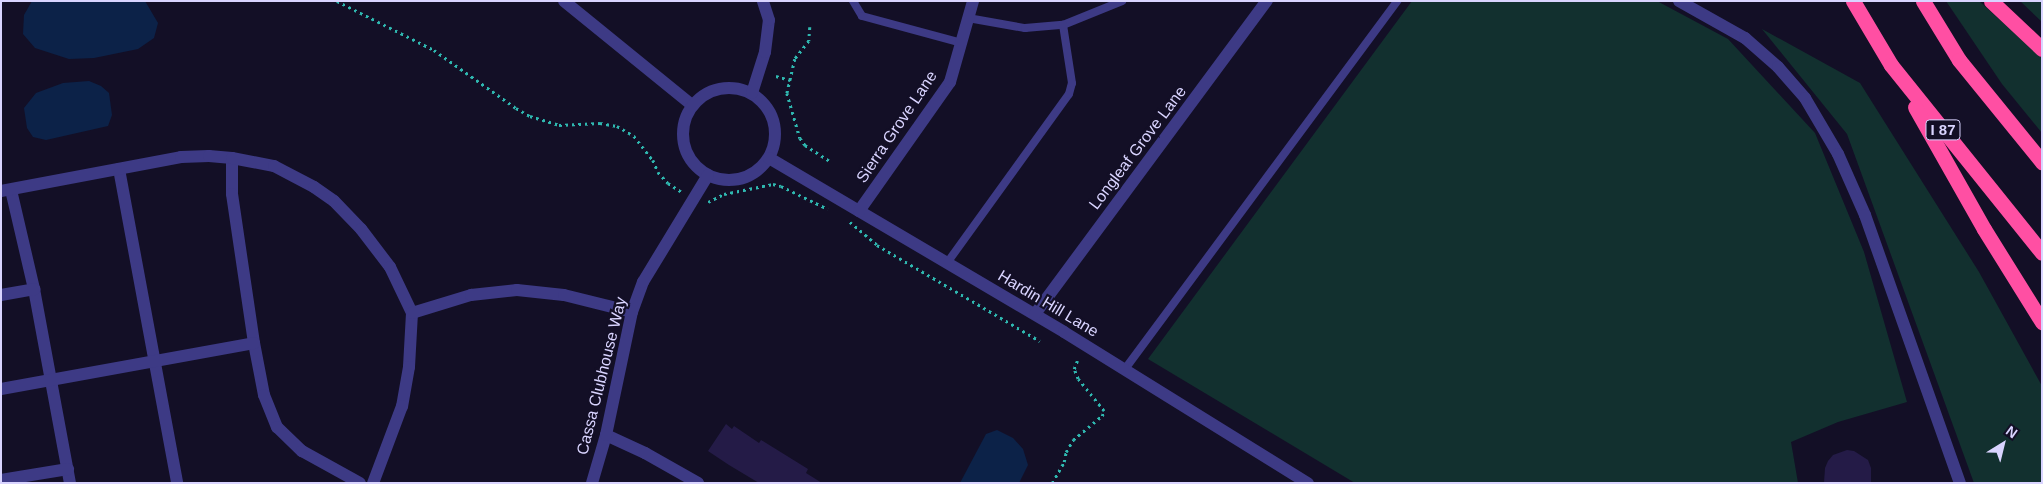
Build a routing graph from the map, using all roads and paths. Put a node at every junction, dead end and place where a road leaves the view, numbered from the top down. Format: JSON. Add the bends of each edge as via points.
{"nodes":[{"id":1,"x":337,"y":1,"type":"edge"},
{"id":2,"x":564,"y":1,"type":"edge"},
{"id":3,"x":763,"y":1,"type":"edge"},
{"id":4,"x":853,"y":1,"type":"edge"},
{"id":5,"x":973,"y":1,"type":"edge"},
{"id":6,"x":1122,"y":1,"type":"edge"},
{"id":7,"x":1267,"y":1,"type":"edge"},
{"id":8,"x":1396,"y":1,"type":"edge"},
{"id":9,"x":1679,"y":1,"type":"edge"},
{"id":10,"x":1853,"y":1,"type":"edge"},
{"id":11,"x":1923,"y":1,"type":"edge"},
{"id":12,"x":1990,"y":1,"type":"edge"},
{"id":13,"x":968,"y":18,"type":"junction"},
{"id":14,"x":1062,"y":25,"type":"junction"},
{"id":15,"x":810,"y":27,"type":"dead end"},
{"id":16,"x":962,"y":43,"type":"junction"},
{"id":17,"x":2042,"y":49,"type":"edge"},
{"id":18,"x":1891,"y":65,"type":"junction"},
{"id":19,"x":776,"y":76,"type":"dead end"},
{"id":20,"x":790,"y":80,"type":"junction"},
{"id":21,"x":752,"y":93,"type":"junction"},
{"id":22,"x":692,"y":105,"type":"junction"},
{"id":23,"x":232,"y":158,"type":"junction"},
{"id":24,"x":769,"y":158,"type":"junction"},
{"id":25,"x":830,"y":161,"type":"dead end"},
{"id":26,"x":2042,"y":162,"type":"edge"},
{"id":27,"x":119,"y":169,"type":"junction"},
{"id":28,"x":708,"y":175,"type":"junction"},
{"id":29,"x":6,"y":190,"type":"edge"},
{"id":30,"x":682,"y":192,"type":"dead end"},
{"id":31,"x":704,"y":205,"type":"dead end"},
{"id":32,"x":832,"y":211,"type":"dead end"},
{"id":33,"x":859,"y":211,"type":"junction"},
{"id":34,"x":847,"y":220,"type":"dead end"},
{"id":35,"x":2042,"y":253,"type":"edge"},
{"id":36,"x":947,"y":263,"type":"junction"},
{"id":37,"x":34,"y":289,"type":"junction"},
{"id":38,"x":1,"y":295,"type":"edge"},
{"id":39,"x":632,"y":312,"type":"junction"},
{"id":40,"x":412,"y":313,"type":"junction"},
{"id":41,"x":1035,"y":314,"type":"junction"},
{"id":42,"x":2042,"y":322,"type":"edge"},
{"id":43,"x":1040,"y":341,"type":"dead end"},
{"id":44,"x":254,"y":343,"type":"junction"},
{"id":45,"x":152,"y":360,"type":"junction"},
{"id":46,"x":1077,"y":361,"type":"dead end"},
{"id":47,"x":1125,"y":369,"type":"junction"},
{"id":48,"x":50,"y":380,"type":"junction"},
{"id":49,"x":1,"y":389,"type":"edge"},
{"id":50,"x":606,"y":435,"type":"junction"},
{"id":51,"x":68,"y":468,"type":"junction"},
{"id":52,"x":1,"y":480,"type":"edge"},
{"id":53,"x":70,"y":483,"type":"edge"},
{"id":54,"x":177,"y":483,"type":"edge"},
{"id":55,"x":360,"y":483,"type":"edge"},
{"id":56,"x":373,"y":483,"type":"edge"},
{"id":57,"x":592,"y":483,"type":"edge"},
{"id":58,"x":698,"y":483,"type":"edge"},
{"id":59,"x":1052,"y":483,"type":"edge"},
{"id":60,"x":1308,"y":483,"type":"edge"},
{"id":61,"x":1960,"y":483,"type":"edge"}],
"edges":[{"from":1,"to":30,"type":"path","via":[[434,50],[530,116],[559,125],[600,123],[617,126],[634,136],[658,172]]},
{"from":2,"to":22,"type":"street"},
{"from":3,"to":21,"type":"street","via":[[769,20],[766,52]]},
{"from":4,"to":16,"type":"lane","via":[[862,16]]},
{"from":5,"to":13,"type":"street","name":"Sierra Grove Lane"},
{"from":6,"to":14,"type":"lane"},
{"from":7,"to":41,"type":"street","name":"Longleaf Grove Lane"},
{"from":8,"to":47,"type":"lane"},
{"from":9,"to":61,"type":"street","via":[[1745,38],[1778,67],[1805,98],[1838,154],[1865,215]]},
{"from":10,"to":18,"type":"highway","number":"I 87"},
{"from":11,"to":26,"type":"highway","via":[[1959,60]]},
{"from":12,"to":17,"type":"highway"},
{"from":13,"to":14,"type":"lane","via":[[1025,28]]},
{"from":13,"to":16,"type":"street","name":"Sierra Grove Lane"},
{"from":14,"to":36,"type":"lane","via":[[1072,83],[1069,94]]},
{"from":15,"to":20,"type":"path","via":[[809,41],[796,59]]},
{"from":16,"to":33,"type":"street","name":"Sierra Grove Lane","via":[[950,82]]},
{"from":18,"to":35,"type":"highway","number":"I 87"},
{"from":18,"to":42,"type":"highway","via":[[1984,229]]},
{"from":19,"to":20,"type":"path"},
{"from":20,"to":25,"type":"path","via":[[787,93],[800,138],[805,145]]},
{"from":21,"to":22,"type":"street","via":[[733,88],[713,90]]},
{"from":21,"to":24,"type":"street","via":[[764,102],[775,129]]},
{"from":22,"to":28,"type":"street","via":[[682,130],[684,144],[693,162]]},
{"from":23,"to":27,"type":"street","via":[[181,157]]},
{"from":23,"to":40,"type":"street","via":[[274,166],[314,187],[334,202],[361,229],[390,267]]},
{"from":23,"to":44,"type":"street","via":[[232,194]]},
{"from":24,"to":28,"type":"street","via":[[748,176],[728,180]]},
{"from":24,"to":33,"type":"street","name":"Hardin Hill Lane"},
{"from":27,"to":29,"type":"street"},
{"from":27,"to":45,"type":"street"},
{"from":28,"to":39,"type":"street","name":"Cassa Clubhouse Way","via":[[643,282]]},
{"from":29,"to":37,"type":"street"},
{"from":31,"to":32,"type":"path","via":[[724,194],[773,184]]},
{"from":33,"to":36,"type":"street","name":"Hardin Hill Lane"},
{"from":34,"to":43,"type":"path","via":[[877,245]]},
{"from":36,"to":41,"type":"street","name":"Hardin Hill Lane"},
{"from":37,"to":38,"type":"street"},
{"from":37,"to":48,"type":"street"},
{"from":39,"to":40,"type":"street","via":[[564,295],[517,290],[471,295]]},
{"from":39,"to":50,"type":"street","name":"Cassa Clubhouse Way"},
{"from":40,"to":56,"type":"street","via":[[409,367],[402,406]]},
{"from":41,"to":47,"type":"street","name":"Hardin Hill Lane"},
{"from":44,"to":45,"type":"street"},
{"from":44,"to":55,"type":"street","via":[[264,395],[277,427],[302,451]]},
{"from":45,"to":48,"type":"street"},
{"from":45,"to":54,"type":"street"},
{"from":46,"to":59,"type":"path","via":[[1074,369],[1078,379],[1104,411],[1073,440]]},
{"from":47,"to":60,"type":"street","name":"Hardin Hill Lane"},
{"from":48,"to":49,"type":"street"},
{"from":48,"to":51,"type":"street"},
{"from":50,"to":57,"type":"street","name":"Cassa Clubhouse Way"},
{"from":50,"to":58,"type":"street"},
{"from":51,"to":52,"type":"street"},
{"from":51,"to":53,"type":"street"}]}
